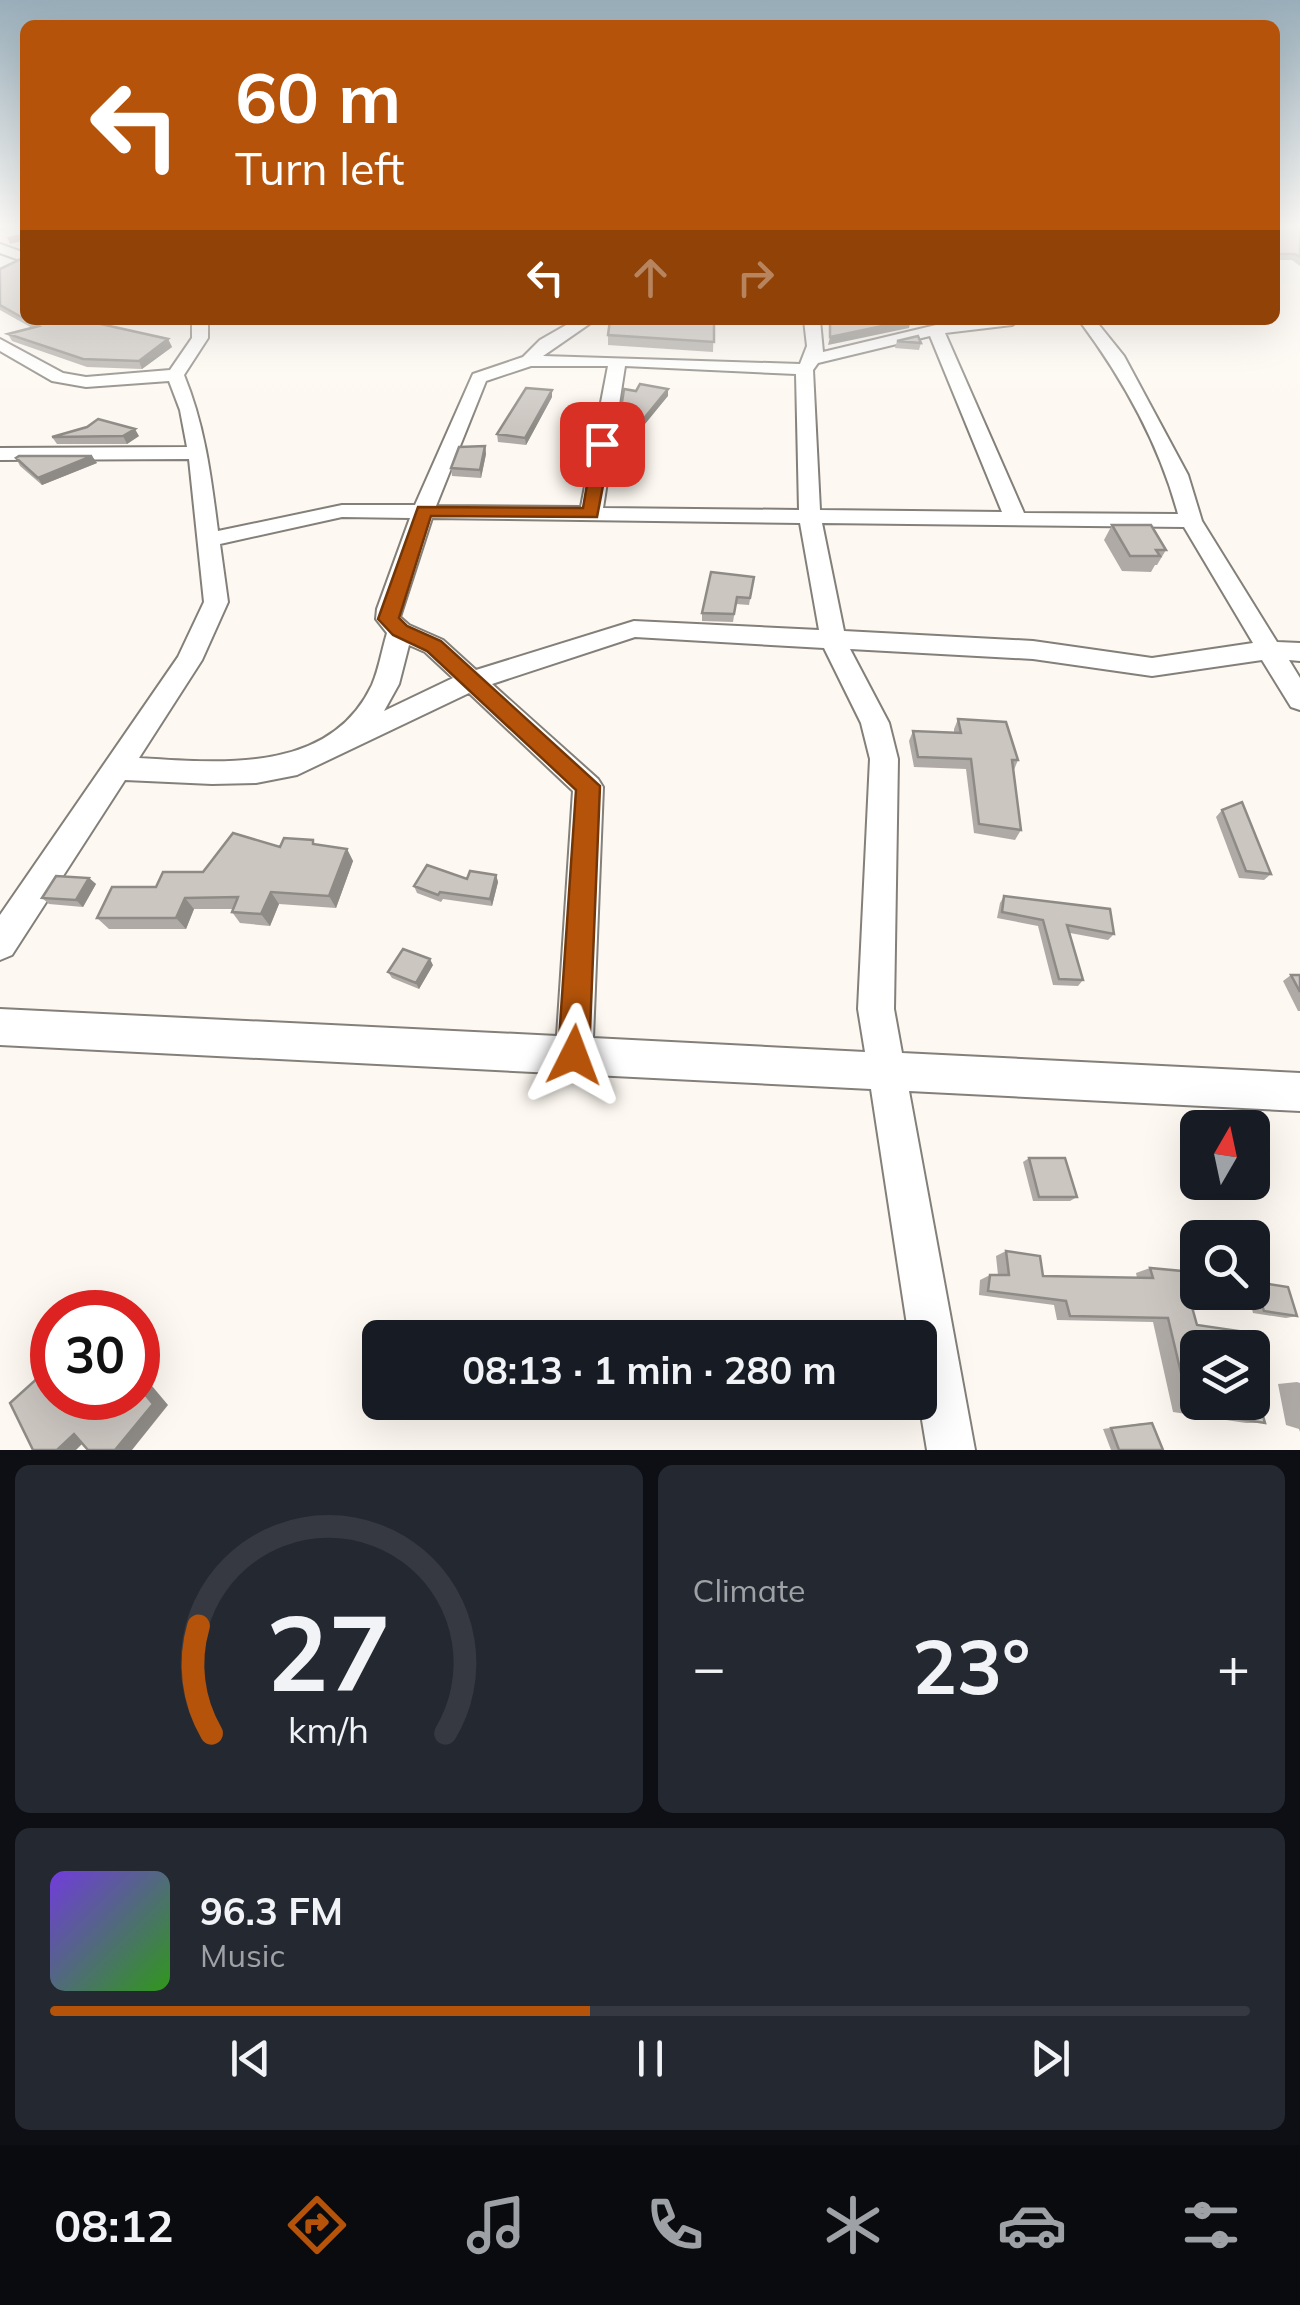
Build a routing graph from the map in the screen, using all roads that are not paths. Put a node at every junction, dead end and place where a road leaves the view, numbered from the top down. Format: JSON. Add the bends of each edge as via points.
{"nodes":[{"id":1,"x":199,"y":325,"type":"edge"},
{"id":2,"x":579,"y":325,"type":"edge"},
{"id":3,"x":812,"y":325,"type":"edge"},
{"id":4,"x":974,"y":325,"type":"edge"},
{"id":5,"x":1091,"y":325,"type":"edge"},
{"id":6,"x":936,"y":330,"type":"junction"},
{"id":7,"x":3,"y":349,"type":"edge"},
{"id":8,"x":529,"y":360,"type":"junction"},
{"id":9,"x":618,"y":361,"type":"junction"},
{"id":10,"x":809,"y":364,"type":"junction"},
{"id":11,"x":175,"y":375,"type":"junction"},
{"id":12,"x":198,"y":453,"type":"junction"},
{"id":13,"x":0,"y":454,"type":"edge"},
{"id":14,"x":424,"y":510,"type":"junction"},
{"id":15,"x":591,"y":513,"type":"junction"},
{"id":16,"x":810,"y":517,"type":"junction"},
{"id":17,"x":1016,"y":519,"type":"junction"},
{"id":18,"x":1190,"y":521,"type":"junction"},
{"id":19,"x":210,"y":540,"type":"junction"},
{"id":20,"x":400,"y":630,"type":"junction"},
{"id":21,"x":832,"y":637,"type":"junction"},
{"id":22,"x":1268,"y":650,"type":"junction"},
{"id":23,"x":1300,"y":652,"type":"edge"},
{"id":24,"x":470,"y":680,"type":"junction"},
{"id":25,"x":1300,"y":700,"type":"edge"},
{"id":26,"x":352,"y":738,"type":"junction"},
{"id":27,"x":118,"y":768,"type":"junction"},
{"id":28,"x":0,"y":944,"type":"edge"},
{"id":29,"x":0,"y":1027,"type":"edge"},
{"id":30,"x":574,"y":1055,"type":"junction"},
{"id":31,"x":889,"y":1070,"type":"junction"},
{"id":32,"x":1300,"y":1092,"type":"edge"},
{"id":33,"x":952,"y":1450,"type":"edge"}],
"edges":[{"from":1,"to":11,"type":"street","via":[[200,338]]},
{"from":2,"to":8,"type":"street"},
{"from":3,"to":10,"type":"street"},
{"from":4,"to":6,"type":"street"},
{"from":5,"to":18,"type":"street","via":[[1154,426]]},
{"from":6,"to":10,"type":"street"},
{"from":6,"to":17,"type":"street"},
{"from":7,"to":11,"type":"street","via":[[58,377],[86,382]]},
{"from":8,"to":9,"type":"street"},
{"from":8,"to":14,"type":"street","via":[[479,378]]},
{"from":9,"to":10,"type":"street"},
{"from":9,"to":15,"type":"street"},
{"from":10,"to":16,"type":"street"},
{"from":11,"to":12,"type":"street"},
{"from":12,"to":13,"type":"street"},
{"from":12,"to":19,"type":"street"},
{"from":14,"to":15,"type":"street"},
{"from":14,"to":19,"type":"street","via":[[342,511]]},
{"from":14,"to":20,"type":"street","via":[[389,608],[388,619]]},
{"from":15,"to":16,"type":"street"},
{"from":16,"to":17,"type":"street"},
{"from":16,"to":21,"type":"street"},
{"from":17,"to":18,"type":"street"},
{"from":18,"to":22,"type":"street"},
{"from":19,"to":27,"type":"street","via":[[216,602],[203,636]]},
{"from":20,"to":24,"type":"street","via":[[434,646]]},
{"from":20,"to":26,"type":"street","via":[[373,708]]},
{"from":21,"to":22,"type":"street","via":[[1033,650],[1152,667]]},
{"from":21,"to":24,"type":"street","via":[[634,629]]},
{"from":21,"to":31,"type":"street","via":[[875,722],[884,759],[876,1009]]},
{"from":22,"to":23,"type":"street"},
{"from":22,"to":25,"type":"street"},
{"from":24,"to":26,"type":"street"},
{"from":24,"to":30,"type":"street","via":[[588,786]]},
{"from":26,"to":27,"type":"street","via":[[272,770],[227,775]]},
{"from":27,"to":28,"type":"street"},
{"from":29,"to":30,"type":"street"},
{"from":30,"to":31,"type":"street"},
{"from":31,"to":32,"type":"street"},
{"from":31,"to":33,"type":"street"}]}
